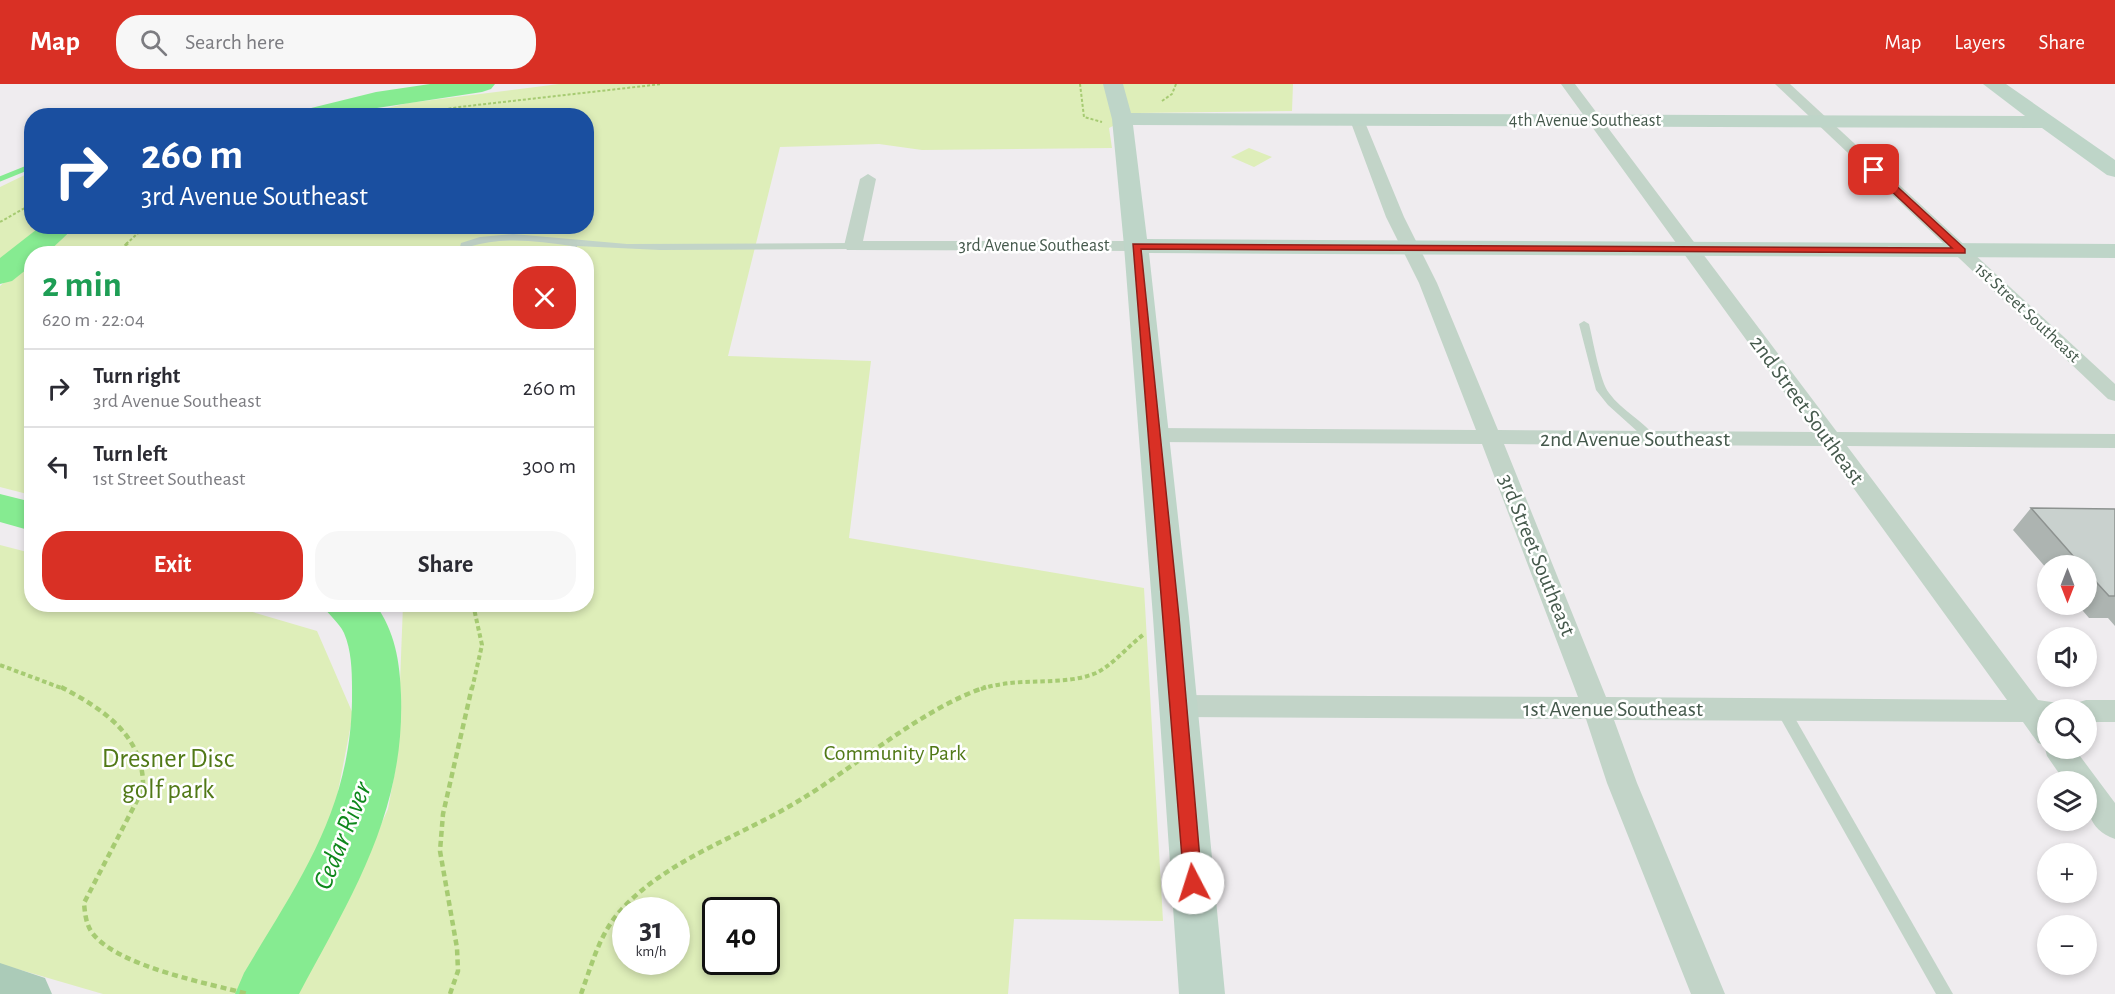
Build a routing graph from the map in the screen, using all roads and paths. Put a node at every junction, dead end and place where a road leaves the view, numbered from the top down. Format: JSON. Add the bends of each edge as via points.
{"nodes":[{"id":1,"x":662,"y":84,"type":"edge"},
{"id":2,"x":1080,"y":84,"type":"edge"},
{"id":3,"x":1113,"y":84,"type":"edge"},
{"id":4,"x":1568,"y":84,"type":"edge"},
{"id":5,"x":1782,"y":84,"type":"edge"},
{"id":6,"x":1993,"y":84,"type":"edge"},
{"id":7,"x":453,"y":108,"type":"edge"},
{"id":8,"x":1122,"y":119,"type":"junction"},
{"id":9,"x":1357,"y":120,"type":"junction"},
{"id":10,"x":1595,"y":121,"type":"junction"},
{"id":11,"x":1822,"y":121,"type":"junction"},
{"id":12,"x":2048,"y":123,"type":"junction"},
{"id":13,"x":2115,"y":170,"type":"edge"},
{"id":14,"x":868,"y":179,"type":"dead end"},
{"id":15,"x":24,"y":208,"type":"edge"},
{"id":16,"x":0,"y":222,"type":"edge"},
{"id":17,"x":137,"y":234,"type":"edge"},
{"id":18,"x":596,"y":245,"type":"junction"},
{"id":19,"x":125,"y":246,"type":"edge"},
{"id":20,"x":464,"y":246,"type":"edge"},
{"id":21,"x":589,"y":246,"type":"edge"},
{"id":22,"x":853,"y":246,"type":"junction"},
{"id":23,"x":1136,"y":246,"type":"junction"},
{"id":24,"x":1410,"y":247,"type":"junction"},
{"id":25,"x":1688,"y":249,"type":"junction"},
{"id":26,"x":1961,"y":251,"type":"junction"},
{"id":27,"x":2115,"y":251,"type":"edge"},
{"id":28,"x":1584,"y":324,"type":"dead end"},
{"id":29,"x":2115,"y":395,"type":"edge"},
{"id":30,"x":1155,"y":435,"type":"junction"},
{"id":31,"x":1489,"y":438,"type":"junction"},
{"id":32,"x":1652,"y":439,"type":"junction"},
{"id":33,"x":1829,"y":440,"type":"junction"},
{"id":34,"x":2115,"y":441,"type":"edge"},
{"id":35,"x":475,"y":612,"type":"edge"},
{"id":36,"x":1172,"y":617,"type":"junction"},
{"id":37,"x":0,"y":665,"type":"edge"},
{"id":38,"x":1179,"y":706,"type":"junction"},
{"id":39,"x":1596,"y":710,"type":"junction"},
{"id":40,"x":1783,"y":710,"type":"junction"},
{"id":41,"x":2037,"y":710,"type":"edge"},
{"id":42,"x":2037,"y":711,"type":"edge"},
{"id":43,"x":2097,"y":711,"type":"edge"},
{"id":44,"x":2115,"y":711,"type":"edge"},
{"id":45,"x":2097,"y":802,"type":"edge"},
{"id":46,"x":2115,"y":826,"type":"edge"},
{"id":47,"x":0,"y":985,"type":"edge"},
{"id":48,"x":29,"y":994,"type":"edge"},
{"id":49,"x":248,"y":994,"type":"edge"},
{"id":50,"x":450,"y":994,"type":"edge"},
{"id":51,"x":580,"y":994,"type":"edge"},
{"id":52,"x":1202,"y":994,"type":"edge"},
{"id":53,"x":1708,"y":994,"type":"edge"},
{"id":54,"x":1945,"y":994,"type":"edge"}],
"edges":[{"from":1,"to":7,"type":"path"},
{"from":2,"to":8,"type":"path","via":[[1084,117],[1094,122]]},
{"from":3,"to":8,"type":"street"},
{"from":4,"to":10,"type":"street","name":"2nd Street Southeast"},
{"from":5,"to":11,"type":"street","name":"1st Street Southeast"},
{"from":6,"to":12,"type":"street"},
{"from":8,"to":9,"type":"street","name":"4th Avenue Southeast"},
{"from":8,"to":23,"type":"street"},
{"from":9,"to":10,"type":"street","name":"4th Avenue Southeast"},
{"from":9,"to":24,"type":"street","name":"3rd Street Southeast"},
{"from":10,"to":11,"type":"street","name":"4th Avenue Southeast"},
{"from":10,"to":25,"type":"street","name":"2nd Street Southeast"},
{"from":11,"to":12,"type":"street","name":"4th Avenue Southeast"},
{"from":11,"to":26,"type":"street","name":"1st Street Southeast"},
{"from":12,"to":13,"type":"street"},
{"from":14,"to":22,"type":"street"},
{"from":15,"to":16,"type":"path"},
{"from":17,"to":19,"type":"path"},
{"from":18,"to":20,"type":"lane","via":[[498,237],[478,239]]},
{"from":18,"to":21,"type":"lane"},
{"from":18,"to":22,"type":"lane"},
{"from":22,"to":23,"type":"street","name":"3rd Avenue Southeast"},
{"from":23,"to":24,"type":"street","name":"3rd Avenue Southeast"},
{"from":23,"to":30,"type":"street"},
{"from":24,"to":25,"type":"street","name":"3rd Avenue Southeast"},
{"from":24,"to":31,"type":"street","name":"3rd Street Southeast"},
{"from":25,"to":26,"type":"street","name":"3rd Avenue Southeast"},
{"from":25,"to":33,"type":"street","name":"2nd Street Southeast"},
{"from":26,"to":27,"type":"street","name":"3rd Avenue Southeast"},
{"from":26,"to":29,"type":"street","name":"1st Street Southeast"},
{"from":28,"to":32,"type":"lane","via":[[1601,390]]},
{"from":30,"to":31,"type":"street","name":"2nd Avenue Southeast"},
{"from":30,"to":36,"type":"street"},
{"from":31,"to":32,"type":"street","name":"2nd Avenue Southeast"},
{"from":31,"to":39,"type":"street","name":"3rd Street Southeast"},
{"from":32,"to":33,"type":"street","name":"2nd Avenue Southeast"},
{"from":33,"to":34,"type":"street","name":"2nd Avenue Southeast"},
{"from":33,"to":41,"type":"street","name":"2nd Street Southeast"},
{"from":35,"to":50,"type":"path","via":[[482,645],[443,814],[440,851],[457,948],[458,971]]},
{"from":36,"to":38,"type":"street"},
{"from":36,"to":51,"type":"path","via":[[1093,674],[991,685],[928,714],[764,821],[709,847],[647,885],[604,934]]},
{"from":37,"to":49,"type":"path","via":[[46,680],[93,704],[127,735],[141,756],[143,789],[84,903],[86,920],[95,936],[164,970]]},
{"from":38,"to":39,"type":"street","name":"1st Avenue Southeast"},
{"from":38,"to":52,"type":"street"},
{"from":39,"to":40,"type":"street","name":"1st Avenue Southeast"},
{"from":39,"to":53,"type":"street","name":"3rd Street Southeast"},
{"from":40,"to":42,"type":"street","name":"1st Avenue Southeast"},
{"from":40,"to":54,"type":"lane"},
{"from":43,"to":44,"type":"street"},
{"from":45,"to":46,"type":"street"},
{"from":47,"to":48,"type":"main road"}]}
